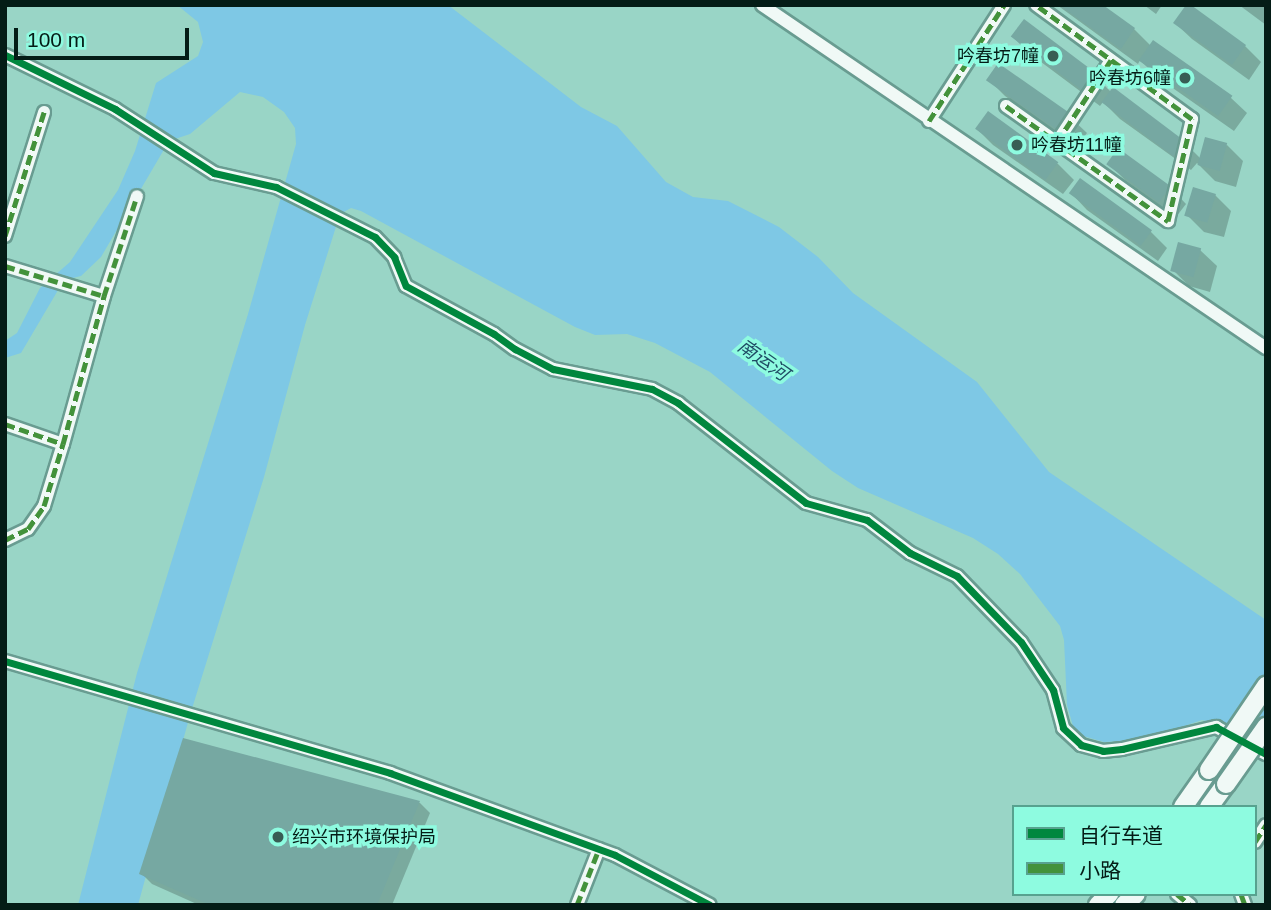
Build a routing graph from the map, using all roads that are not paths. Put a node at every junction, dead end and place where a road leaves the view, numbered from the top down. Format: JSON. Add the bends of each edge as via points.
{"nodes":[{"id":1,"x":762,"y":5,"type":"edge"},
{"id":2,"x":1004,"y":5,"type":"edge"},
{"id":3,"x":1036,"y":5,"type":"edge"},
{"id":4,"x":5,"y":55,"type":"edge"},
{"id":5,"x":1111,"y":60,"type":"junction"},
{"id":6,"x":1006,"y":106,"type":"dead end"},
{"id":7,"x":44,"y":112,"type":"dead end"},
{"id":8,"x":929,"y":121,"type":"junction"},
{"id":9,"x":1057,"y":142,"type":"junction"},
{"id":10,"x":137,"y":196,"type":"dead end"},
{"id":11,"x":5,"y":236,"type":"edge"},
{"id":12,"x":5,"y":266,"type":"edge"},
{"id":13,"x":104,"y":296,"type":"junction"},
{"id":14,"x":1266,"y":348,"type":"edge"},
{"id":15,"x":5,"y":425,"type":"edge"},
{"id":16,"x":63,"y":444,"type":"junction"},
{"id":17,"x":5,"y":540,"type":"edge"},
{"id":18,"x":5,"y":661,"type":"edge"},
{"id":19,"x":1266,"y":686,"type":"edge"},
{"id":20,"x":1266,"y":727,"type":"edge"},
{"id":21,"x":1266,"y":754,"type":"edge"},
{"id":22,"x":1184,"y":805,"type":"edge"},
{"id":23,"x":1210,"y":805,"type":"edge"},
{"id":24,"x":599,"y":849,"type":"junction"},
{"id":25,"x":577,"y":905,"type":"edge"},
{"id":26,"x":710,"y":905,"type":"edge"}],
"edges":[{"from":1,"to":8,"type":"street"},
{"from":2,"to":8,"type":"street"},
{"from":3,"to":5,"type":"street"},
{"from":4,"to":21,"type":"street","via":[[136,123],[214,173],[276,187],[375,237],[394,257],[406,286],[553,369],[652,389],[678,403],[806,503],[867,520],[910,553],[957,576],[1021,642],[1053,690],[1063,728],[1081,745],[1122,750],[1216,727]]},
{"from":5,"to":9,"type":"street"},
{"from":5,"to":9,"type":"street","via":[[1192,119],[1168,221]]},
{"from":6,"to":9,"type":"street"},
{"from":7,"to":11,"type":"street"},
{"from":8,"to":14,"type":"street"},
{"from":10,"to":13,"type":"street"},
{"from":12,"to":13,"type":"street"},
{"from":13,"to":16,"type":"street"},
{"from":15,"to":16,"type":"street"},
{"from":16,"to":17,"type":"street","via":[[44,506],[28,528]]},
{"from":18,"to":24,"type":"street","via":[[390,773]]},
{"from":19,"to":22,"type":"main road","bridge":true},
{"from":20,"to":23,"type":"main road","bridge":true},
{"from":24,"to":25,"type":"street"},
{"from":24,"to":26,"type":"street"}]}
